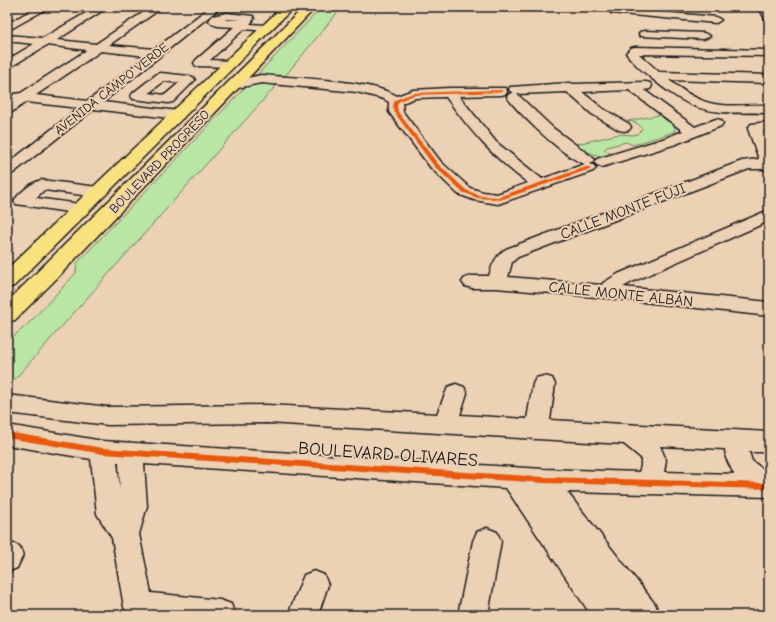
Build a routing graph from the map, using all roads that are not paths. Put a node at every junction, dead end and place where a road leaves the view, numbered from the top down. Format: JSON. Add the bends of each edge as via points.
{"nodes":[{"id":1,"x":45,"y":7,"type":"edge"},
{"id":2,"x":103,"y":7,"type":"edge"},
{"id":3,"x":158,"y":7,"type":"edge"},
{"id":4,"x":216,"y":7,"type":"edge"},
{"id":5,"x":288,"y":7,"type":"edge"},
{"id":6,"x":310,"y":7,"type":"edge"},
{"id":7,"x":711,"y":7,"type":"edge"},
{"id":8,"x":764,"y":7,"type":"edge"},
{"id":9,"x":615,"y":10,"type":"dead end"},
{"id":10,"x":663,"y":11,"type":"edge"},
{"id":11,"x":636,"y":13,"type":"junction"},
{"id":12,"x":769,"y":17,"type":"edge"},
{"id":13,"x":716,"y":20,"type":"junction"},
{"id":14,"x":7,"y":28,"type":"edge"},
{"id":15,"x":266,"y":28,"type":"junction"},
{"id":16,"x":7,"y":38,"type":"edge"},
{"id":17,"x":46,"y":42,"type":"junction"},
{"id":18,"x":705,"y":44,"type":"junction"},
{"id":19,"x":99,"y":47,"type":"junction"},
{"id":20,"x":156,"y":53,"type":"junction"},
{"id":21,"x":769,"y":53,"type":"edge"},
{"id":22,"x":200,"y":63,"type":"junction"},
{"id":23,"x":255,"y":63,"type":"junction"},
{"id":24,"x":228,"y":64,"type":"junction"},
{"id":25,"x":7,"y":65,"type":"edge"},
{"id":26,"x":188,"y":73,"type":"dead end"},
{"id":27,"x":656,"y":76,"type":"junction"},
{"id":28,"x":769,"y":78,"type":"edge"},
{"id":29,"x":280,"y":79,"type":"junction"},
{"id":30,"x":233,"y":86,"type":"junction"},
{"id":31,"x":631,"y":86,"type":"junction"},
{"id":32,"x":646,"y":86,"type":"dead end"},
{"id":33,"x":568,"y":87,"type":"junction"},
{"id":34,"x":370,"y":88,"type":"junction"},
{"id":35,"x":176,"y":92,"type":"dead end"},
{"id":36,"x":449,"y":92,"type":"junction"},
{"id":37,"x":514,"y":93,"type":"junction"},
{"id":38,"x":198,"y":94,"type":"junction"},
{"id":39,"x":414,"y":94,"type":"junction"},
{"id":40,"x":7,"y":96,"type":"edge"},
{"id":41,"x":24,"y":98,"type":"junction"},
{"id":42,"x":396,"y":101,"type":"junction"},
{"id":43,"x":90,"y":105,"type":"junction"},
{"id":44,"x":7,"y":109,"type":"edge"},
{"id":45,"x":769,"y":109,"type":"edge"},
{"id":46,"x":178,"y":114,"type":"junction"},
{"id":47,"x":716,"y":123,"type":"dead end"},
{"id":48,"x":762,"y":126,"type":"edge"},
{"id":49,"x":624,"y":128,"type":"dead end"},
{"id":50,"x":693,"y":132,"type":"junction"},
{"id":51,"x":592,"y":163,"type":"junction"},
{"id":52,"x":768,"y":165,"type":"edge"},
{"id":53,"x":7,"y":171,"type":"edge"},
{"id":54,"x":540,"y":185,"type":"junction"},
{"id":55,"x":98,"y":192,"type":"junction"},
{"id":56,"x":81,"y":209,"type":"junction"},
{"id":57,"x":769,"y":215,"type":"edge"},
{"id":58,"x":7,"y":281,"type":"edge"},
{"id":59,"x":472,"y":282,"type":"dead end"},
{"id":60,"x":497,"y":282,"type":"junction"},
{"id":61,"x":607,"y":292,"type":"junction"},
{"id":62,"x":769,"y":309,"type":"edge"},
{"id":63,"x":7,"y":315,"type":"edge"},
{"id":64,"x":544,"y":384,"type":"dead end"},
{"id":65,"x":456,"y":393,"type":"dead end"},
{"id":66,"x":7,"y":404,"type":"edge"},
{"id":67,"x":446,"y":424,"type":"junction"},
{"id":68,"x":537,"y":429,"type":"junction"},
{"id":69,"x":629,"y":434,"type":"junction"},
{"id":70,"x":7,"y":435,"type":"edge"},
{"id":71,"x":758,"y":442,"type":"edge"},
{"id":72,"x":103,"y":451,"type":"junction"},
{"id":73,"x":131,"y":452,"type":"junction"},
{"id":74,"x":512,"y":477,"type":"junction"},
{"id":75,"x":543,"y":480,"type":"junction"},
{"id":76,"x":646,"y":482,"type":"junction"},
{"id":77,"x":768,"y":486,"type":"edge"},
{"id":78,"x":125,"y":534,"type":"junction"},
{"id":79,"x":487,"y":540,"type":"dead end"},
{"id":80,"x":314,"y":585,"type":"dead end"},
{"id":81,"x":137,"y":611,"type":"edge"},
{"id":82,"x":220,"y":615,"type":"edge"},
{"id":83,"x":303,"y":615,"type":"edge"},
{"id":84,"x":473,"y":615,"type":"edge"},
{"id":85,"x":609,"y":615,"type":"edge"},
{"id":86,"x":644,"y":615,"type":"edge"}],
"edges":[{"from":1,"to":14,"type":"street"},
{"from":2,"to":17,"type":"street"},
{"from":3,"to":19,"type":"street"},
{"from":4,"to":20,"type":"street","name":"AVENIDA CAMPO VERDE"},
{"from":5,"to":15,"type":"main road","name":"BOULEVARD PROGRESO"},
{"from":6,"to":23,"type":"main road","name":"BOULEVARD PROGRESO"},
{"from":7,"to":13,"type":"street"},
{"from":8,"to":12,"type":"street"},
{"from":9,"to":11,"type":"street"},
{"from":10,"to":11,"type":"street"},
{"from":10,"to":13,"type":"street"},
{"from":10,"to":18,"type":"street","via":[[692,26]]},
{"from":11,"to":18,"type":"street","via":[[647,38]]},
{"from":13,"to":18,"type":"street","via":[[705,32]]},
{"from":15,"to":22,"type":"street","via":[[242,25]]},
{"from":15,"to":24,"type":"main road","name":"BOULEVARD PROGRESO"},
{"from":16,"to":17,"type":"street"},
{"from":17,"to":19,"type":"street"},
{"from":17,"to":25,"type":"street"},
{"from":18,"to":21,"type":"street"},
{"from":18,"to":27,"type":"street","via":[[632,52]]},
{"from":19,"to":20,"type":"street"},
{"from":19,"to":41,"type":"street"},
{"from":20,"to":43,"type":"street","name":"AVENIDA CAMPO VERDE"},
{"from":22,"to":24,"type":"street"},
{"from":22,"to":26,"type":"street"},
{"from":23,"to":29,"type":"street"},
{"from":23,"to":30,"type":"main road","name":"BOULEVARD PROGRESO"},
{"from":24,"to":38,"type":"main road","name":"BOULEVARD PROGRESO"},
{"from":27,"to":28,"type":"street"},
{"from":27,"to":45,"type":"street","via":[[698,104],[711,107]]},
{"from":29,"to":30,"type":"street","via":[[261,79]]},
{"from":29,"to":34,"type":"street"},
{"from":30,"to":63,"type":"main road","name":"BOULEVARD PROGRESO"},
{"from":31,"to":32,"type":"street"},
{"from":31,"to":33,"type":"street"},
{"from":31,"to":50,"type":"street"},
{"from":33,"to":37,"type":"street"},
{"from":33,"to":49,"type":"street","via":[[597,111]]},
{"from":34,"to":39,"type":"street"},
{"from":34,"to":42,"type":"street","via":[[387,94]]},
{"from":35,"to":38,"type":"street"},
{"from":36,"to":37,"type":"street","via":[[508,89]]},
{"from":36,"to":39,"type":"street"},
{"from":36,"to":54,"type":"street","via":[[494,148]]},
{"from":37,"to":51,"type":"street","via":[[521,106],[570,150]]},
{"from":38,"to":46,"type":"main road","name":"BOULEVARD PROGRESO"},
{"from":39,"to":42,"type":"street"},
{"from":40,"to":41,"type":"street"},
{"from":41,"to":43,"type":"street"},
{"from":41,"to":44,"type":"street"},
{"from":42,"to":54,"type":"street","via":[[396,112],[424,152],[455,184],[469,194],[466,200],[471,207],[480,210],[492,208],[498,199]]},
{"from":43,"to":46,"type":"street"},
{"from":43,"to":53,"type":"street","name":"AVENIDA CAMPO VERDE"},
{"from":46,"to":55,"type":"main road","name":"BOULEVARD PROGRESO"},
{"from":47,"to":50,"type":"street"},
{"from":48,"to":52,"type":"street"},
{"from":50,"to":51,"type":"street","via":[[623,156]]},
{"from":51,"to":54,"type":"street"},
{"from":52,"to":60,"type":"street","name":"CALLE MONTE FUJI","via":[[747,164],[512,253],[502,262]]},
{"from":55,"to":56,"type":"main road","name":"BOULEVARD PROGRESO"},
{"from":55,"to":56,"type":"street","via":[[41,185],[22,201]]},
{"from":56,"to":58,"type":"main road","name":"BOULEVARD PROGRESO"},
{"from":57,"to":61,"type":"street","via":[[625,278],[610,287]]},
{"from":59,"to":60,"type":"street","name":"CALLE MONTE ALBÁN"},
{"from":60,"to":61,"type":"street","name":"CALLE MONTE ALBÁN"},
{"from":61,"to":62,"type":"street","name":"CALLE MONTE ALBÁN"},
{"from":64,"to":68,"type":"street"},
{"from":65,"to":67,"type":"street"},
{"from":66,"to":67,"type":"street","name":"BOULEVARD OLIVARES","via":[[108,416],[267,414]]},
{"from":67,"to":68,"type":"street","name":"BOULEVARD OLIVARES"},
{"from":68,"to":69,"type":"street","name":"BOULEVARD OLIVARES"},
{"from":69,"to":71,"type":"street","name":"BOULEVARD OLIVARES"},
{"from":69,"to":76,"type":"street","via":[[645,445],[655,463]]},
{"from":70,"to":72,"type":"street","name":"BOULEVARD OLIVARES"},
{"from":71,"to":77,"type":"street","via":[[739,446],[736,451],[738,461],[750,476]]},
{"from":72,"to":73,"type":"street","name":"BOULEVARD OLIVARES"},
{"from":72,"to":78,"type":"street","via":[[110,514]]},
{"from":73,"to":74,"type":"street","name":"BOULEVARD OLIVARES"},
{"from":73,"to":78,"type":"street","via":[[134,506]]},
{"from":74,"to":75,"type":"street","name":"BOULEVARD OLIVARES"},
{"from":74,"to":85,"type":"street"},
{"from":75,"to":76,"type":"street","name":"BOULEVARD OLIVARES"},
{"from":75,"to":86,"type":"street"},
{"from":76,"to":77,"type":"street","name":"BOULEVARD OLIVARES"},
{"from":78,"to":81,"type":"street"},
{"from":79,"to":84,"type":"street"},
{"from":80,"to":83,"type":"street"},
{"from":81,"to":82,"type":"street"}]}
